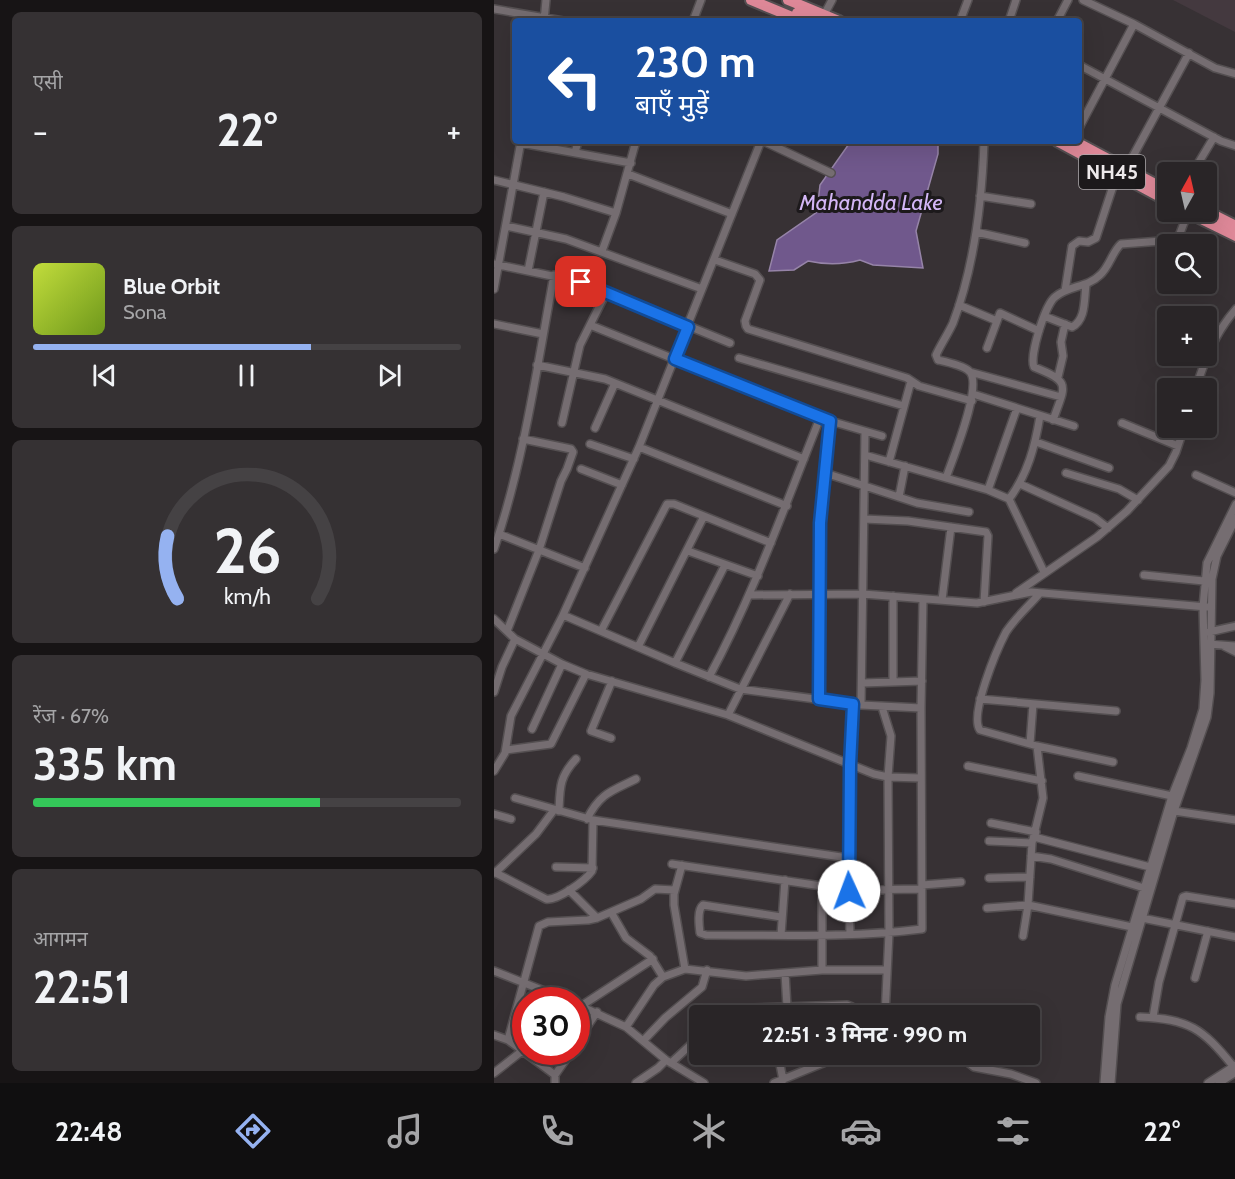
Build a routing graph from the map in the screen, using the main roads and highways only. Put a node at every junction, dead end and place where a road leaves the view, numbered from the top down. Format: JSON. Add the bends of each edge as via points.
{"nodes":[{"id":1,"x":751,"y":0,"type":"edge"},
{"id":2,"x":766,"y":0,"type":"edge"},
{"id":3,"x":788,"y":0,"type":"edge"},
{"id":4,"x":795,"y":18,"type":"edge"},
{"id":5,"x":820,"y":18,"type":"edge"},
{"id":6,"x":1063,"y":144,"type":"edge"},
{"id":7,"x":1079,"y":144,"type":"edge"},
{"id":8,"x":1121,"y":172,"type":"junction"},
{"id":9,"x":1157,"y":187,"type":"edge"},
{"id":10,"x":1157,"y":194,"type":"edge"},
{"id":11,"x":1217,"y":217,"type":"edge"},
{"id":12,"x":1208,"y":222,"type":"edge"},
{"id":13,"x":1235,"y":226,"type":"edge"},
{"id":14,"x":1235,"y":236,"type":"edge"}],
"edges":[{"from":1,"to":4,"type":"highway"},
{"from":2,"to":5,"type":"highway"},
{"from":3,"to":5,"type":"highway"},
{"from":6,"to":8,"type":"highway","number":"NH45"},
{"from":7,"to":8,"type":"highway","number":"NH45"},
{"from":8,"to":9,"type":"highway","number":"NH45"},
{"from":8,"to":10,"type":"highway","number":"NH45"},
{"from":11,"to":13,"type":"highway"},
{"from":12,"to":14,"type":"highway"}]}
